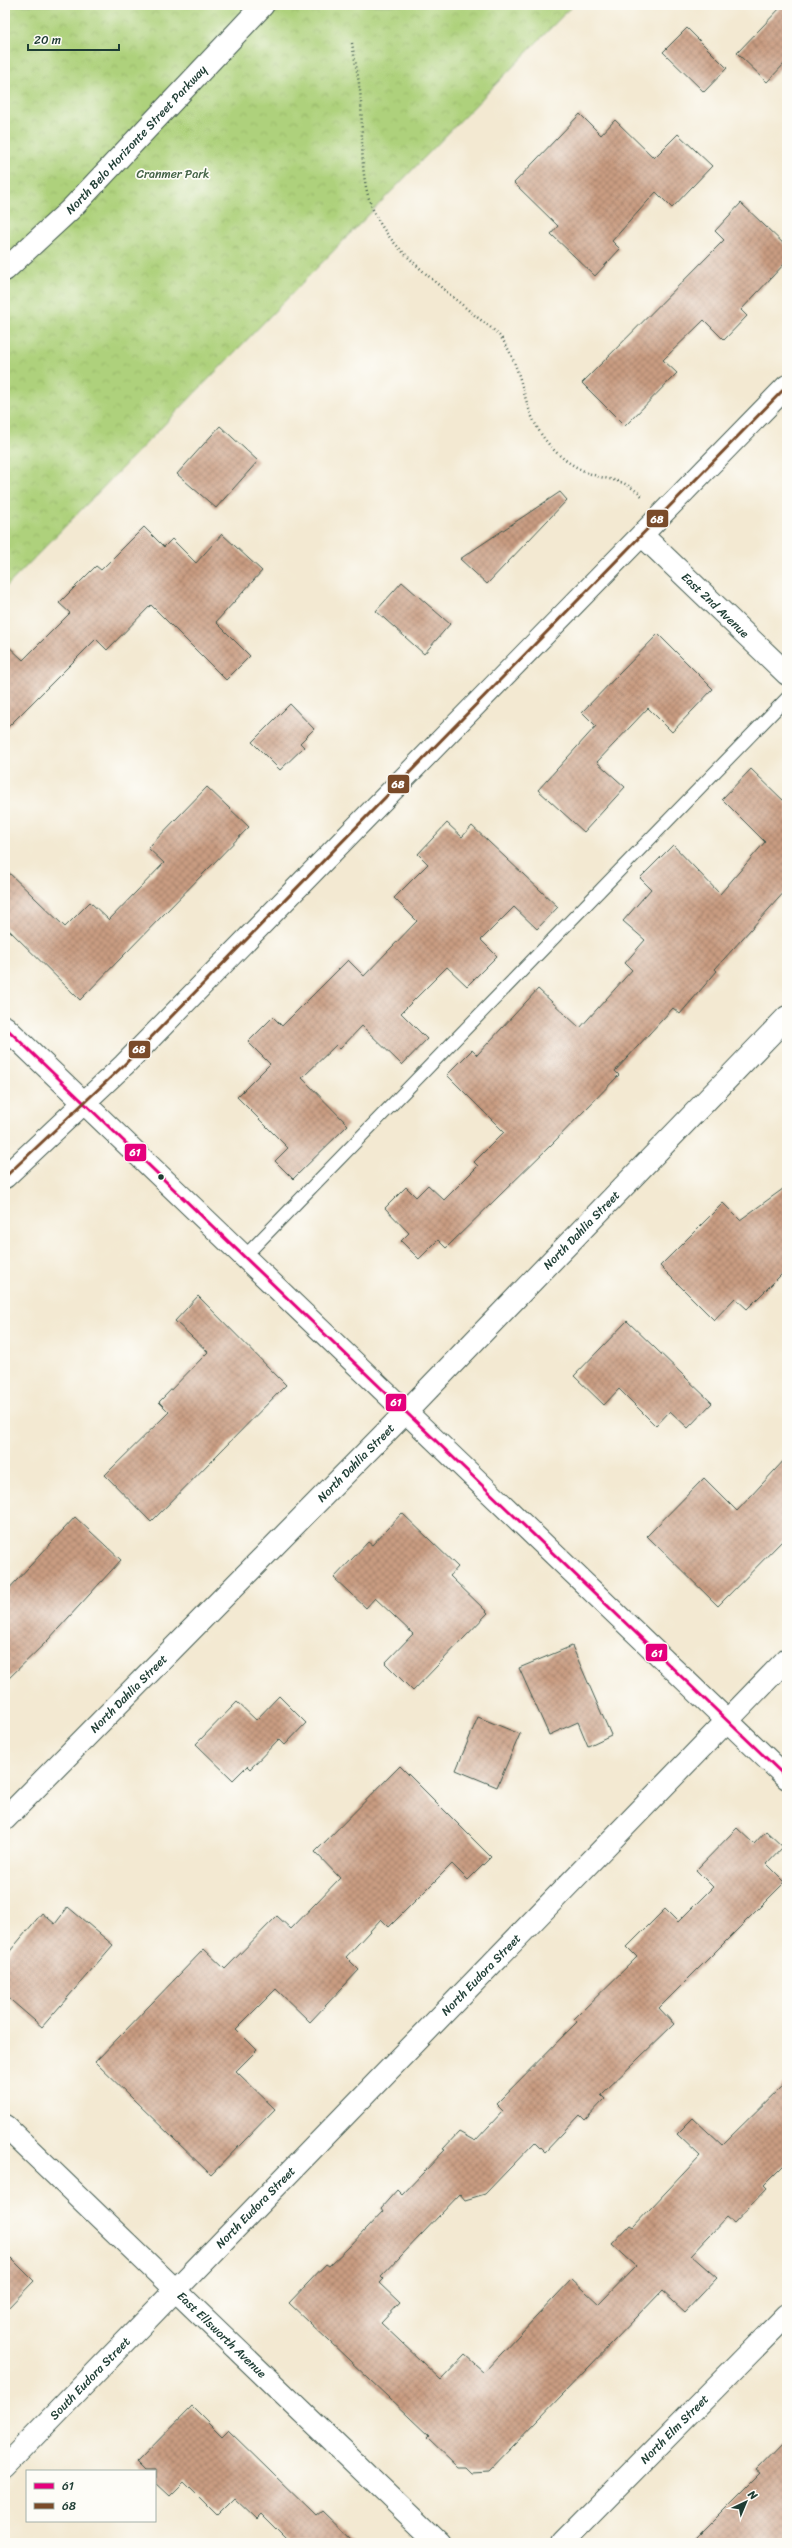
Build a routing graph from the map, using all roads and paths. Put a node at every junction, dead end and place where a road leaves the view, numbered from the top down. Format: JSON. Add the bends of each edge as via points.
{"nodes":[{"id":1,"x":263,"y":5,"type":"edge"},
{"id":2,"x":352,"y":43,"type":"dead end"},
{"id":3,"x":5,"y":270,"type":"edge"},
{"id":4,"x":787,"y":386,"type":"edge"},
{"id":5,"x":662,"y":516,"type":"junction"},
{"id":6,"x":643,"y":536,"type":"junction"},
{"id":7,"x":787,"y":674,"type":"edge"},
{"id":8,"x":787,"y":698,"type":"edge"},
{"id":9,"x":787,"y":1017,"type":"edge"},
{"id":10,"x":5,"y":1027,"type":"edge"},
{"id":11,"x":83,"y":1103,"type":"junction"},
{"id":12,"x":5,"y":1177,"type":"edge"},
{"id":13,"x":244,"y":1257,"type":"junction"},
{"id":14,"x":406,"y":1412,"type":"junction"},
{"id":15,"x":787,"y":1659,"type":"edge"},
{"id":16,"x":727,"y":1721,"type":"junction"},
{"id":17,"x":787,"y":1778,"type":"edge"},
{"id":18,"x":5,"y":1819,"type":"edge"},
{"id":19,"x":5,"y":2126,"type":"edge"},
{"id":20,"x":175,"y":2291,"type":"junction"},
{"id":21,"x":787,"y":2315,"type":"edge"},
{"id":22,"x":5,"y":2466,"type":"edge"},
{"id":23,"x":438,"y":2543,"type":"edge"},
{"id":24,"x":562,"y":2543,"type":"edge"}],
"edges":[{"from":1,"to":3,"type":"street","name":"North Belo Horizonte Street Parkway","via":[[76,203]]},
{"from":2,"to":5,"type":"path","via":[[361,101],[362,163],[370,205],[380,227],[436,283],[500,337],[512,356],[530,416],[540,434],[556,452],[573,465],[592,474],[623,482]]},
{"from":4,"to":5,"type":"street"},
{"from":5,"to":6,"type":"street"},
{"from":6,"to":7,"type":"street","name":"East 2nd Avenue"},
{"from":6,"to":11,"type":"street","via":[[124,1065]]},
{"from":8,"to":13,"type":"lane"},
{"from":9,"to":14,"type":"street","name":"North Dahlia Street"},
{"from":10,"to":11,"type":"street"},
{"from":11,"to":12,"type":"street"},
{"from":11,"to":13,"type":"street"},
{"from":13,"to":14,"type":"street"},
{"from":14,"to":16,"type":"street"},
{"from":14,"to":18,"type":"street","name":"North Dahlia Street"},
{"from":15,"to":16,"type":"street","name":"North Eudora Street"},
{"from":16,"to":17,"type":"street"},
{"from":16,"to":20,"type":"street","name":"North Eudora Street"},
{"from":19,"to":20,"type":"street","name":"East Ellsworth Avenue"},
{"from":20,"to":22,"type":"street","name":"South Eudora Street"},
{"from":20,"to":23,"type":"street","name":"East Ellsworth Avenue"},
{"from":21,"to":24,"type":"street","name":"North Elm Street"}]}
